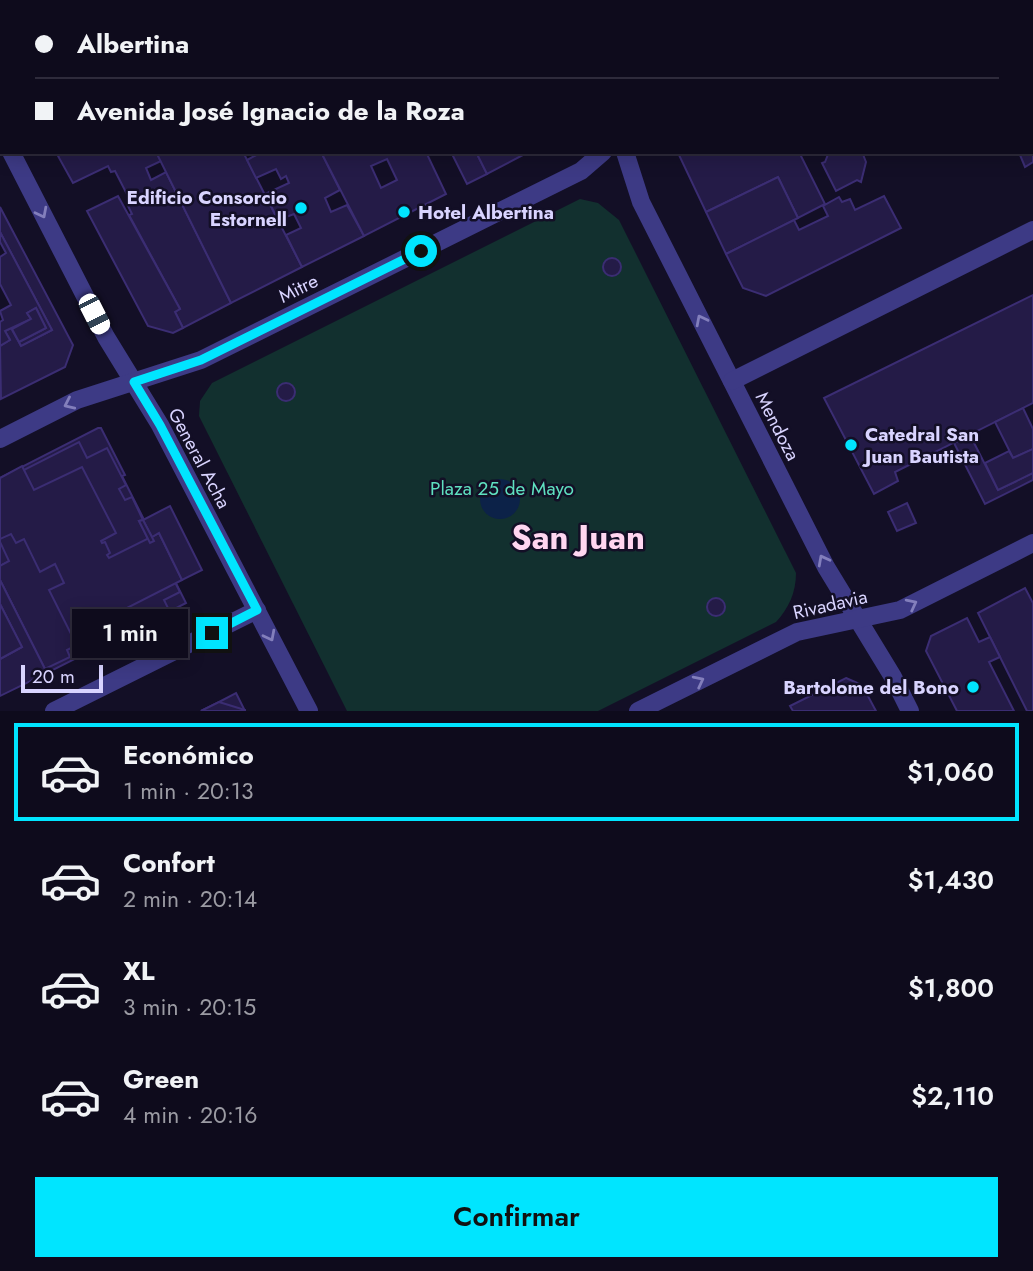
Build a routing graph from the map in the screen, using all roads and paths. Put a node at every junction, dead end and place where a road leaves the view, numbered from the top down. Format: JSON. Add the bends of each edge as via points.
{"nodes":[{"id":1,"x":12,"y":154,"type":"edge"},
{"id":2,"x":601,"y":154,"type":"edge"},
{"id":3,"x":626,"y":154,"type":"edge"},
{"id":4,"x":1033,"y":230,"type":"edge"},
{"id":5,"x":732,"y":381,"type":"junction"},
{"id":6,"x":134,"y":382,"type":"junction"},
{"id":7,"x":0,"y":439,"type":"edge"},
{"id":8,"x":1033,"y":543,"type":"edge"},
{"id":9,"x":257,"y":610,"type":"junction"},
{"id":10,"x":857,"y":619,"type":"junction"},
{"id":11,"x":54,"y":711,"type":"edge"},
{"id":12,"x":309,"y":711,"type":"edge"},
{"id":13,"x":638,"y":711,"type":"edge"},
{"id":14,"x":910,"y":711,"type":"edge"}],
"edges":[{"from":1,"to":6,"type":"street","name":"General Acha","one_way":true},
{"from":2,"to":6,"type":"street","name":"Mitre","via":[[581,171],[201,360]]},
{"from":5,"to":3,"type":"street","name":"Mendoza","one_way":true,"via":[[641,202]]},
{"from":4,"to":5,"type":"street"},
{"from":10,"to":5,"type":"street","name":"Mendoza","one_way":true},
{"from":6,"to":7,"type":"street","name":"Mitre","one_way":true,"via":[[77,400]]},
{"from":6,"to":9,"type":"street","name":"General Acha"},
{"from":10,"to":8,"type":"street","name":"Rivadavia","one_way":true,"via":[[900,610]]},
{"from":9,"to":11,"type":"street"},
{"from":9,"to":12,"type":"street","name":"General Acha","one_way":true},
{"from":13,"to":10,"type":"street","name":"Rivadavia","one_way":true,"via":[[797,632]]},
{"from":10,"to":14,"type":"street","name":"Mendoza"}]}
